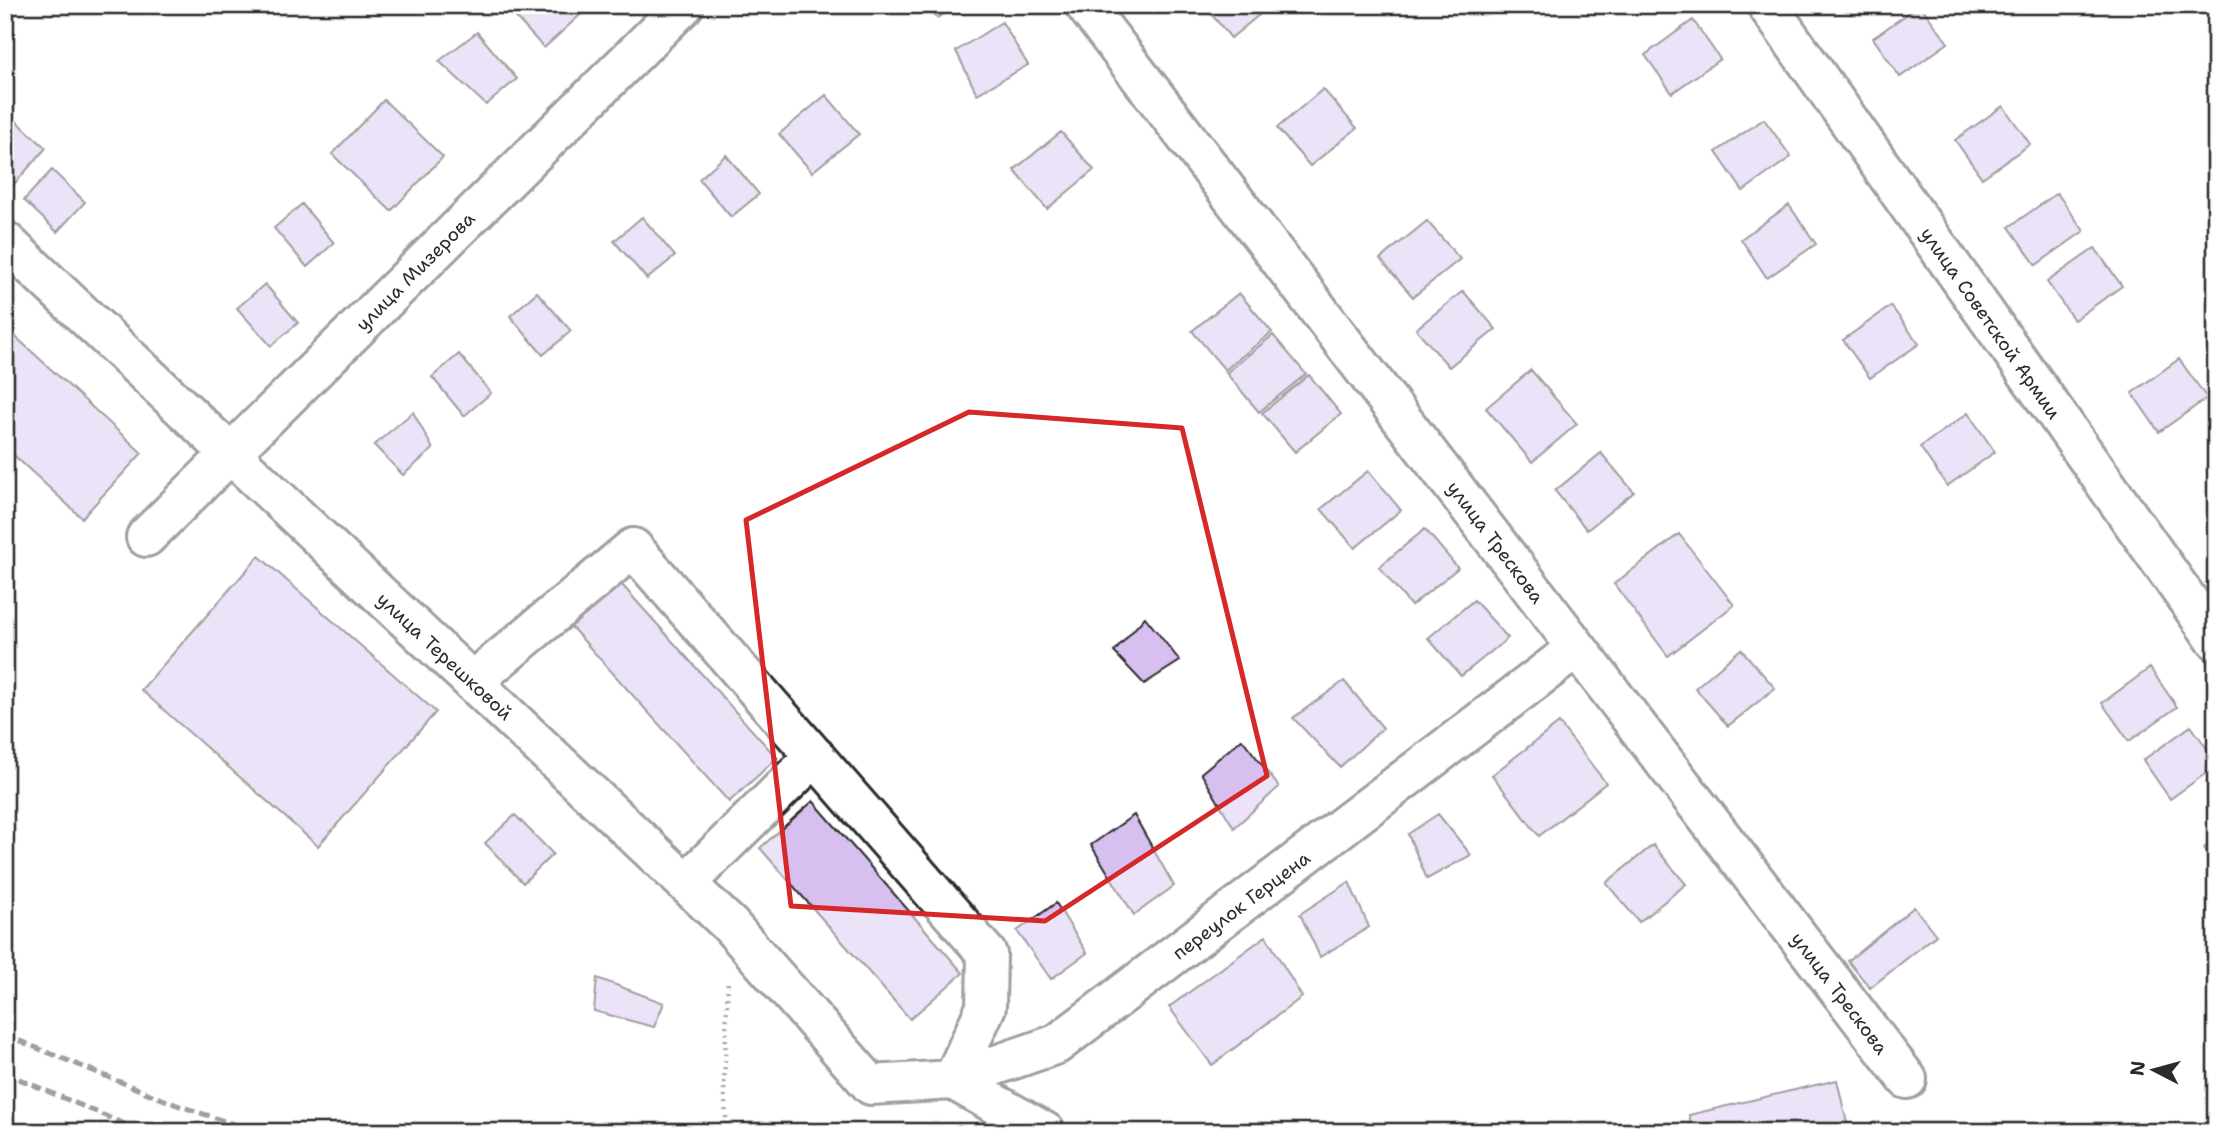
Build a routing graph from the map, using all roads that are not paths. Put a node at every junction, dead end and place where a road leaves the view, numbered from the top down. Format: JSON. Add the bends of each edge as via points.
{"nodes":[{"id":1,"x":684,"y":5,"type":"edge"},
{"id":2,"x":1085,"y":5,"type":"edge"},
{"id":3,"x":1767,"y":5,"type":"edge"},
{"id":4,"x":5,"y":241,"type":"edge"},
{"id":5,"x":230,"y":454,"type":"junction"},
{"id":6,"x":146,"y":537,"type":"dead end"},
{"id":7,"x":2216,"y":640,"type":"edge"},
{"id":8,"x":1577,"y":648,"type":"junction"},
{"id":9,"x":472,"y":682,"type":"junction"},
{"id":10,"x":815,"y":756,"type":"junction"},
{"id":11,"x":685,"y":883,"type":"junction"},
{"id":12,"x":1906,"y":1079,"type":"dead end"},
{"id":13,"x":953,"y":1080,"type":"junction"},
{"id":14,"x":871,"y":1085,"type":"joint"},
{"id":15,"x":1045,"y":1132,"type":"edge"}],
"edges":[{"from":1,"to":5,"type":"street","name":"улица Мизерова"},
{"from":2,"to":8,"type":"street","name":"улица Трескова"},
{"from":3,"to":7,"type":"street","name":"улица Советской Армии"},
{"from":4,"to":5,"type":"street","name":"улица Терешковой"},
{"from":5,"to":6,"type":"street","name":"улица Мизерова"},
{"from":5,"to":9,"type":"street","name":"улица Терешковой"},
{"from":8,"to":12,"type":"street","name":"улица Трескова"},
{"from":8,"to":13,"type":"street","name":"переулок Герцена","via":[[1058,1044]]},
{"from":9,"to":10,"type":"street","via":[[633,548]]},
{"from":9,"to":11,"type":"street","name":"улица Терешковой"},
{"from":10,"to":11,"type":"street"},
{"from":10,"to":13,"type":"street","via":[[987,954],[986,1007]]},
{"from":11,"to":14,"type":"street","name":"улица Терешковой","via":[[730,925]]},
{"from":13,"to":14,"type":"street","name":"переулок Герцена"},
{"from":13,"to":15,"type":"street"}]}
